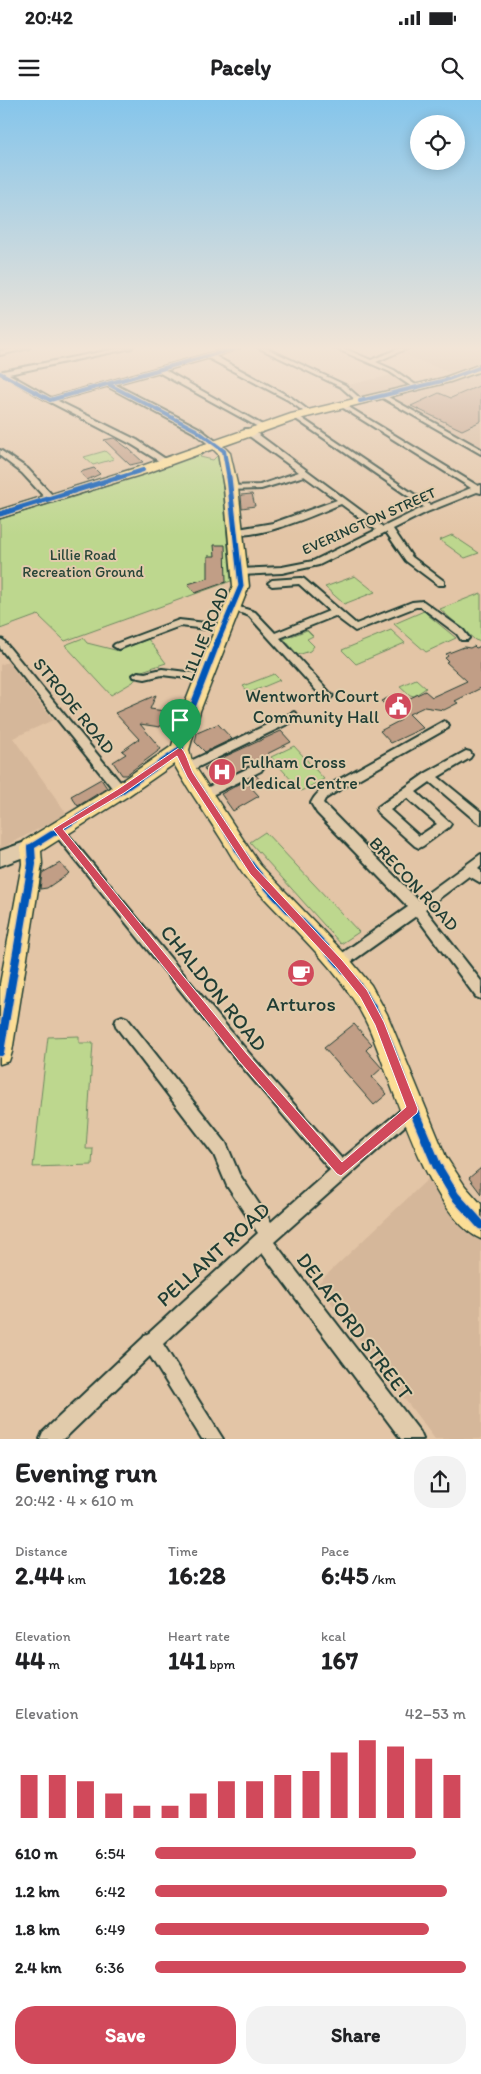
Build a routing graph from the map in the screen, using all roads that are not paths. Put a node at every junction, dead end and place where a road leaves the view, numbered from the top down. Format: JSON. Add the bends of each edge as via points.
{"nodes":[{"id":1,"x":71,"y":410,"type":"edge"},
{"id":2,"x":159,"y":410,"type":"edge"},
{"id":3,"x":232,"y":410,"type":"edge"},
{"id":4,"x":315,"y":410,"type":"edge"},
{"id":5,"x":351,"y":410,"type":"edge"},
{"id":6,"x":408,"y":410,"type":"edge"},
{"id":7,"x":308,"y":412,"type":"joint"},
{"id":8,"x":295,"y":416,"type":"junction"},
{"id":9,"x":262,"y":427,"type":"junction"},
{"id":10,"x":248,"y":431,"type":"junction"},
{"id":11,"x":214,"y":444,"type":"junction"},
{"id":12,"x":0,"y":452,"type":"edge"},
{"id":13,"x":481,"y":452,"type":"edge"},
{"id":14,"x":164,"y":462,"type":"junction"},
{"id":15,"x":305,"y":473,"type":"junction"},
{"id":16,"x":230,"y":488,"type":"junction"},
{"id":17,"x":480,"y":489,"type":"edge"},
{"id":18,"x":51,"y":499,"type":"junction"},
{"id":19,"x":342,"y":501,"type":"junction"},
{"id":20,"x":430,"y":508,"type":"junction"},
{"id":21,"x":0,"y":514,"type":"edge"},
{"id":22,"x":386,"y":530,"type":"junction"},
{"id":23,"x":235,"y":532,"type":"junction"},
{"id":24,"x":240,"y":572,"type":"junction"},
{"id":25,"x":272,"y":582,"type":"dead end"},
{"id":26,"x":441,"y":584,"type":"dead end"},
{"id":27,"x":233,"y":608,"type":"junction"},
{"id":28,"x":336,"y":612,"type":"junction"},
{"id":29,"x":224,"y":628,"type":"junction"},
{"id":30,"x":273,"y":637,"type":"junction"},
{"id":31,"x":464,"y":638,"type":"dead end"},
{"id":32,"x":0,"y":642,"type":"edge"},
{"id":33,"x":118,"y":646,"type":"dead end"},
{"id":34,"x":138,"y":675,"type":"dead end"},
{"id":35,"x":203,"y":677,"type":"junction"},
{"id":36,"x":328,"y":696,"type":"dead end"},
{"id":37,"x":294,"y":716,"type":"dead end"},
{"id":38,"x":444,"y":725,"type":"dead end"},
{"id":39,"x":466,"y":755,"type":"dead end"},
{"id":40,"x":183,"y":759,"type":"junction"},
{"id":41,"x":257,"y":768,"type":"dead end"},
{"id":42,"x":430,"y":776,"type":"junction"},
{"id":43,"x":121,"y":791,"type":"junction"},
{"id":44,"x":408,"y":792,"type":"junction"},
{"id":45,"x":204,"y":794,"type":"junction"},
{"id":46,"x":481,"y":818,"type":"edge"},
{"id":47,"x":57,"y":829,"type":"junction"},
{"id":48,"x":30,"y":847,"type":"junction"},
{"id":49,"x":0,"y":859,"type":"edge"},
{"id":50,"x":481,"y":859,"type":"edge"},
{"id":51,"x":469,"y":869,"type":"junction"},
{"id":52,"x":481,"y":878,"type":"edge"},
{"id":53,"x":417,"y":908,"type":"junction"},
{"id":54,"x":339,"y":964,"type":"junction"},
{"id":55,"x":481,"y":992,"type":"edge"},
{"id":56,"x":122,"y":1023,"type":"dead end"},
{"id":57,"x":0,"y":1052,"type":"edge"},
{"id":58,"x":413,"y":1109,"type":"junction"},
{"id":59,"x":341,"y":1170,"type":"junction"},
{"id":60,"x":481,"y":1225,"type":"edge"},
{"id":61,"x":266,"y":1237,"type":"junction"},
{"id":62,"x":151,"y":1341,"type":"junction"},
{"id":63,"x":50,"y":1439,"type":"edge"},
{"id":64,"x":213,"y":1439,"type":"edge"},
{"id":65,"x":413,"y":1439,"type":"edge"}],
"edges":[{"from":1,"to":14,"type":"street","via":[[134,442]]},
{"from":2,"to":11,"type":"street","via":[[196,430]]},
{"from":3,"to":9,"type":"street"},
{"from":4,"to":7,"type":"main road"},
{"from":5,"to":17,"type":"street"},
{"from":6,"to":13,"type":"street"},
{"from":7,"to":8,"type":"main road"},
{"from":8,"to":9,"type":"main road"},
{"from":8,"to":20,"type":"street"},
{"from":9,"to":10,"type":"main road"},
{"from":10,"to":11,"type":"main road"},
{"from":10,"to":15,"type":"street"},
{"from":11,"to":14,"type":"main road"},
{"from":11,"to":16,"type":"main road","name":"LILLIE ROAD","via":[[224,451]]},
{"from":12,"to":18,"type":"street","via":[[25,471]]},
{"from":14,"to":18,"type":"main road"},
{"from":15,"to":16,"type":"street","via":[[261,487]]},
{"from":15,"to":19,"type":"street"},
{"from":16,"to":23,"type":"main road","name":"LILLIE ROAD"},
{"from":17,"to":20,"type":"street","name":"EVERINGTON STREET"},
{"from":18,"to":21,"type":"main road"},
{"from":19,"to":22,"type":"street"},
{"from":19,"to":23,"type":"street","via":[[274,526]]},
{"from":20,"to":22,"type":"street","name":"EVERINGTON STREET"},
{"from":22,"to":24,"type":"street","name":"EVERINGTON STREET","via":[[316,563],[282,570]]},
{"from":22,"to":26,"type":"street","via":[[392,531],[408,559]]},
{"from":23,"to":24,"type":"main road","name":"LILLIE ROAD"},
{"from":24,"to":27,"type":"main road","name":"LILLIE ROAD","via":[[241,586]]},
{"from":25,"to":28,"type":"street","via":[[301,581]]},
{"from":27,"to":29,"type":"main road","name":"LILLIE ROAD"},
{"from":27,"to":30,"type":"street","via":[[252,614]]},
{"from":28,"to":30,"type":"street"},
{"from":28,"to":31,"type":"street","via":[[355,628],[423,604]]},
{"from":29,"to":33,"type":"street","via":[[179,623]]},
{"from":29,"to":35,"type":"main road","name":"LILLIE ROAD"},
{"from":30,"to":36,"type":"street"},
{"from":32,"to":43,"type":"street","name":"STRODE ROAD"},
{"from":34,"to":35,"type":"street","via":[[162,672]]},
{"from":35,"to":40,"type":"main road","name":"LILLIE ROAD","via":[[191,711]]},
{"from":37,"to":40,"type":"street"},
{"from":38,"to":53,"type":"street","name":"BRECON ROAD","via":[[320,796],[317,803]]},
{"from":39,"to":42,"type":"street"},
{"from":40,"to":43,"type":"main road"},
{"from":40,"to":45,"type":"main road"},
{"from":41,"to":45,"type":"street"},
{"from":42,"to":44,"type":"street"},
{"from":42,"to":46,"type":"street"},
{"from":43,"to":47,"type":"main road"},
{"from":44,"to":44,"type":"street","via":[[446,824],[419,843],[382,810]]},
{"from":45,"to":54,"type":"main road","via":[[253,871]]},
{"from":47,"to":48,"type":"main road"},
{"from":47,"to":59,"type":"street","name":"CHALDON ROAD","via":[[243,1057]]},
{"from":48,"to":49,"type":"street"},
{"from":48,"to":57,"type":"main road","via":[[32,864]]},
{"from":50,"to":51,"type":"street"},
{"from":51,"to":52,"type":"street"},
{"from":51,"to":53,"type":"street"},
{"from":53,"to":54,"type":"street"},
{"from":53,"to":55,"type":"street","name":"BRECON ROAD"},
{"from":54,"to":58,"type":"main road","via":[[364,993],[379,1022]]},
{"from":56,"to":61,"type":"street","name":"DELAFORD STREET","via":[[220,1150],[233,1180]]},
{"from":58,"to":59,"type":"street","name":"PELLANT ROAD"},
{"from":58,"to":60,"type":"main road","via":[[437,1166],[454,1196]]},
{"from":59,"to":61,"type":"street","name":"PELLANT ROAD"},
{"from":61,"to":62,"type":"street","name":"PELLANT ROAD"},
{"from":61,"to":65,"type":"street","name":"DELAFORD STREET"},
{"from":62,"to":63,"type":"street","name":"PELLANT ROAD"},
{"from":62,"to":64,"type":"street"}]}
